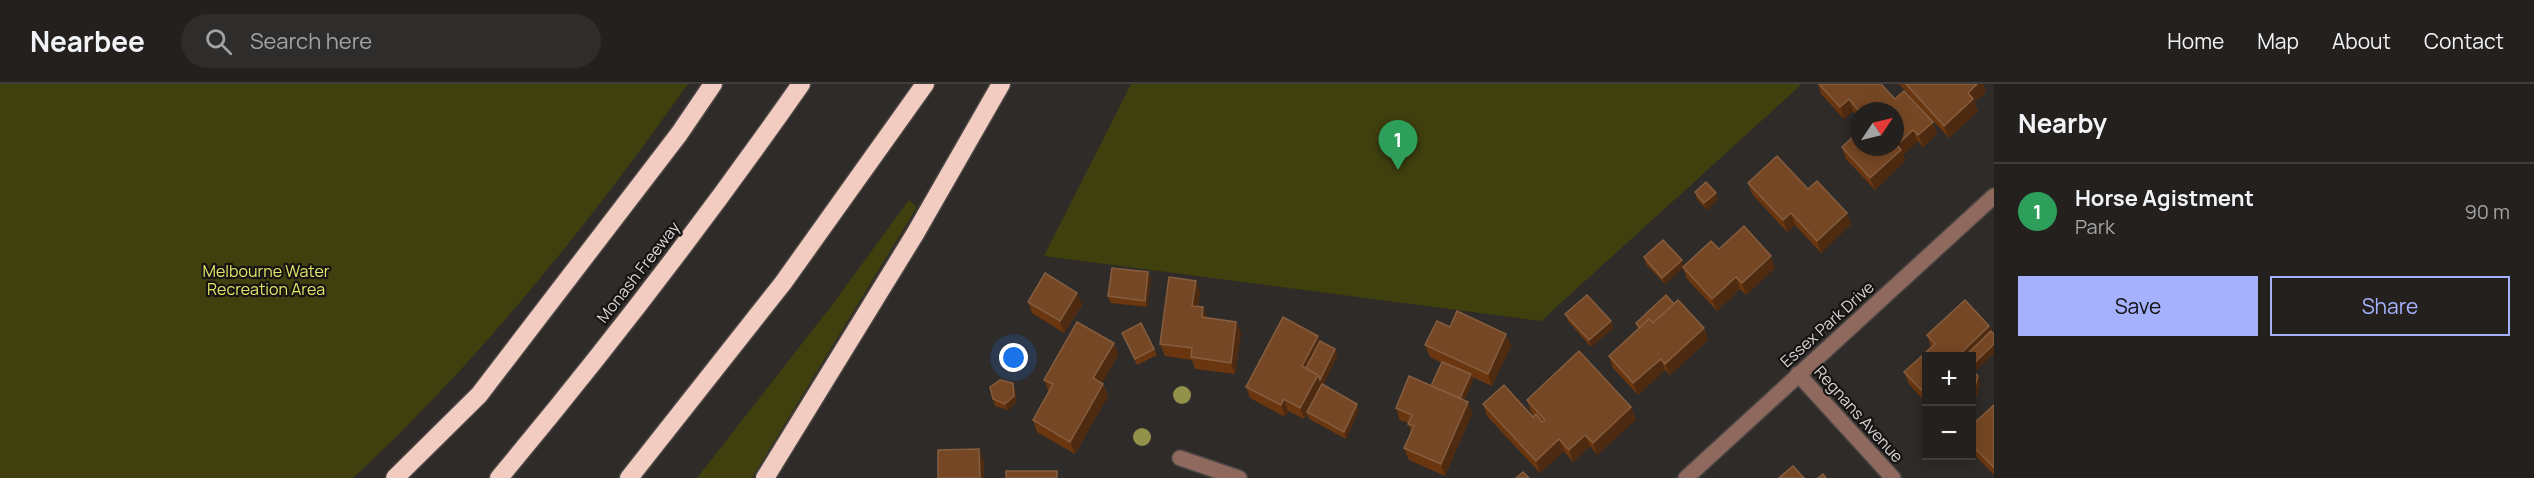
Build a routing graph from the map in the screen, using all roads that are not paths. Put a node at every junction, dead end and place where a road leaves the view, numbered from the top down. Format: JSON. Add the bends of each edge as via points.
{"nodes":[{"id":1,"x":713,"y":84,"type":"edge"},
{"id":2,"x":801,"y":84,"type":"edge"},
{"id":3,"x":925,"y":84,"type":"edge"},
{"id":4,"x":1001,"y":84,"type":"edge"},
{"id":5,"x":1994,"y":196,"type":"edge"},
{"id":6,"x":1798,"y":374,"type":"junction"},
{"id":7,"x":1180,"y":458,"type":"dead end"},
{"id":8,"x":395,"y":478,"type":"edge"},
{"id":9,"x":499,"y":478,"type":"edge"},
{"id":10,"x":629,"y":478,"type":"edge"},
{"id":11,"x":765,"y":478,"type":"edge"},
{"id":12,"x":1239,"y":478,"type":"edge"},
{"id":13,"x":1686,"y":478,"type":"edge"},
{"id":14,"x":1893,"y":478,"type":"edge"}],
"edges":[{"from":1,"to":8,"type":"highway","via":[[680,135],[479,395]]},
{"from":2,"to":9,"type":"highway","name":"Monash Freeway","via":[[737,176],[562,403]]},
{"from":3,"to":10,"type":"highway","via":[[783,282]]},
{"from":4,"to":11,"type":"highway","via":[[915,234]]},
{"from":5,"to":6,"type":"street","name":"Essex Park Drive"},
{"from":6,"to":13,"type":"street","name":"Essex Park Drive"},
{"from":6,"to":14,"type":"street","name":"Regnans Avenue"},
{"from":7,"to":12,"type":"street"}]}
